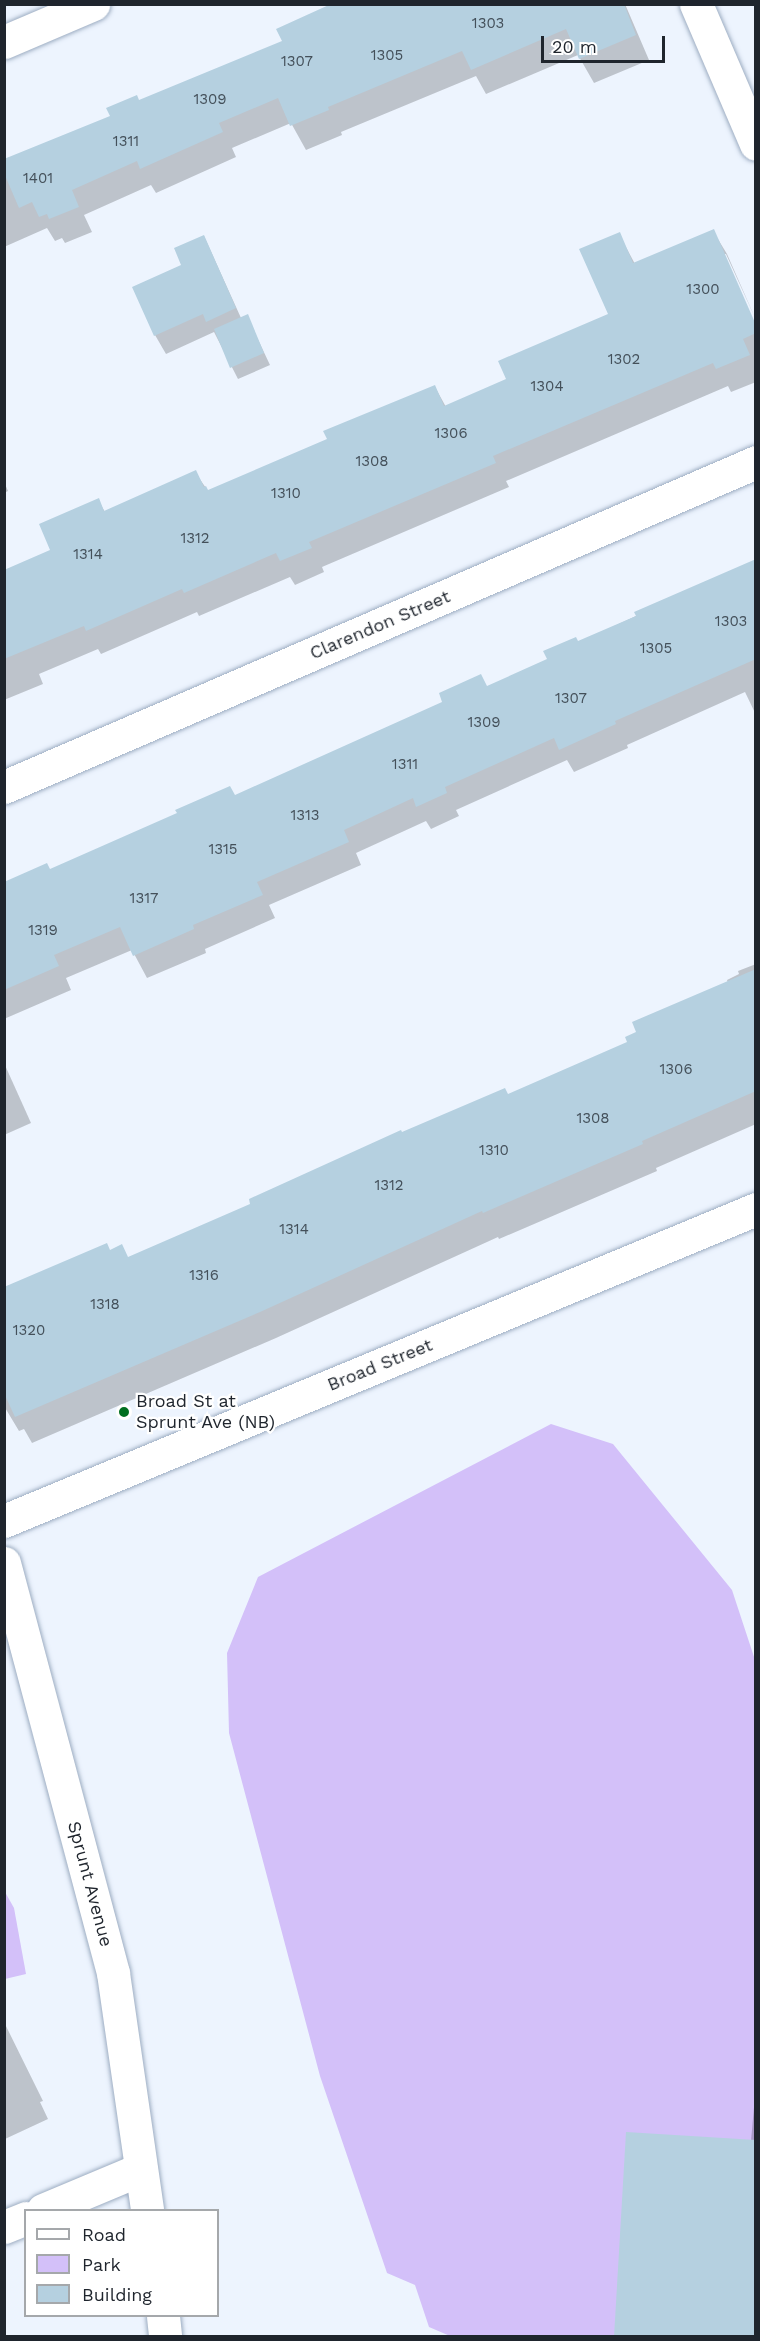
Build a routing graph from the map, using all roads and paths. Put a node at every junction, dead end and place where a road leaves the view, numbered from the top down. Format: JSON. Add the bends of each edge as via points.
{"nodes":[{"id":1,"x":696,"y":4,"type":"edge"},
{"id":2,"x":75,"y":8,"type":"edge"},
{"id":3,"x":4,"y":42,"type":"edge"},
{"id":4,"x":756,"y":144,"type":"edge"},
{"id":5,"x":756,"y":462,"type":"edge"},
{"id":6,"x":4,"y":788,"type":"edge"},
{"id":7,"x":756,"y":1209,"type":"edge"},
{"id":8,"x":4,"y":1521,"type":"edge"},
{"id":9,"x":4,"y":1563,"type":"edge"},
{"id":10,"x":141,"y":2169,"type":"junction"},
{"id":11,"x":48,"y":2209,"type":"edge"},
{"id":12,"x":147,"y":2209,"type":"edge"},
{"id":13,"x":24,"y":2219,"type":"edge"},
{"id":14,"x":4,"y":2227,"type":"edge"},
{"id":15,"x":162,"y":2317,"type":"edge"},
{"id":16,"x":165,"y":2337,"type":"edge"}],
"edges":[{"from":1,"to":4,"type":"street"},
{"from":2,"to":3,"type":"street"},
{"from":5,"to":6,"type":"street","name":"Clarendon Street"},
{"from":7,"to":8,"type":"street","name":"Broad Street"},
{"from":9,"to":10,"type":"street","name":"Sprunt Avenue","via":[[113,1973]]},
{"from":10,"to":11,"type":"street"},
{"from":10,"to":12,"type":"street","name":"Sprunt Avenue"},
{"from":13,"to":14,"type":"street"},
{"from":15,"to":16,"type":"street"}]}
